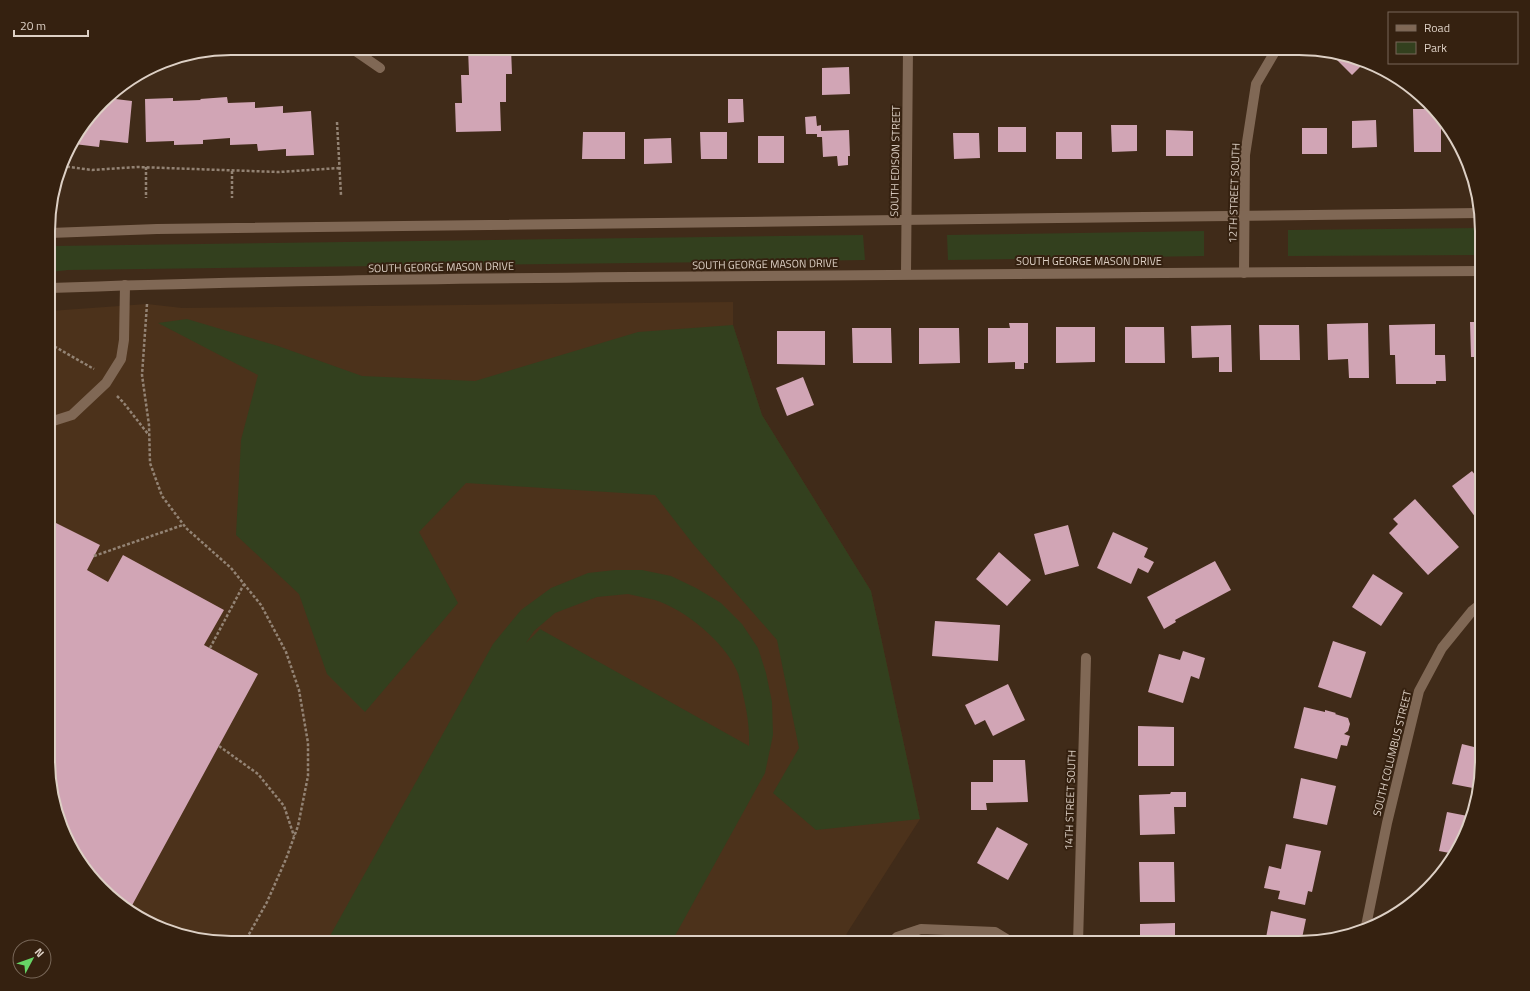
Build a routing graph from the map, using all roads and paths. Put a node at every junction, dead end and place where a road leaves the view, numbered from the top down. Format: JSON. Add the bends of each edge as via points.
{"nodes":[{"id":1,"x":361,"y":55,"type":"edge"},
{"id":2,"x":908,"y":55,"type":"edge"},
{"id":3,"x":1273,"y":55,"type":"edge"},
{"id":4,"x":380,"y":68,"type":"dead end"},
{"id":5,"x":337,"y":122,"type":"dead end"},
{"id":6,"x":67,"y":167,"type":"edge"},
{"id":7,"x":146,"y":167,"type":"junction"},
{"id":8,"x":339,"y":168,"type":"junction"},
{"id":9,"x":232,"y":171,"type":"junction"},
{"id":10,"x":341,"y":195,"type":"dead end"},
{"id":11,"x":146,"y":198,"type":"dead end"},
{"id":12,"x":232,"y":198,"type":"dead end"},
{"id":13,"x":1474,"y":213,"type":"edge"},
{"id":14,"x":1245,"y":216,"type":"junction"},
{"id":15,"x":907,"y":221,"type":"junction"},
{"id":16,"x":55,"y":233,"type":"edge"},
{"id":17,"x":1475,"y":271,"type":"edge"},
{"id":18,"x":1244,"y":273,"type":"junction"},
{"id":19,"x":906,"y":274,"type":"junction"},
{"id":20,"x":126,"y":285,"type":"junction"},
{"id":21,"x":55,"y":288,"type":"edge"},
{"id":22,"x":147,"y":304,"type":"dead end"},
{"id":23,"x":55,"y":347,"type":"edge"},
{"id":24,"x":94,"y":369,"type":"dead end"},
{"id":25,"x":117,"y":396,"type":"dead end"},
{"id":26,"x":55,"y":420,"type":"edge"},
{"id":27,"x":148,"y":435,"type":"junction"},
{"id":28,"x":183,"y":525,"type":"junction"},
{"id":29,"x":94,"y":556,"type":"dead end"},
{"id":30,"x":244,"y":584,"type":"junction"},
{"id":31,"x":1475,"y":609,"type":"edge"},
{"id":32,"x":210,"y":648,"type":"dead end"},
{"id":33,"x":1086,"y":658,"type":"dead end"},
{"id":34,"x":219,"y":746,"type":"dead end"},
{"id":35,"x":294,"y":836,"type":"junction"},
{"id":36,"x":1367,"y":923,"type":"edge"},
{"id":37,"x":248,"y":936,"type":"edge"},
{"id":38,"x":900,"y":936,"type":"edge"},
{"id":39,"x":1002,"y":936,"type":"edge"},
{"id":40,"x":1078,"y":936,"type":"edge"}],
"edges":[{"from":1,"to":4,"type":"main road"},
{"from":2,"to":15,"type":"main road","name":"SOUTH EDISON STREET"},
{"from":3,"to":14,"type":"main road","name":"12TH STREET SOUTH","via":[[1256,84],[1246,155]]},
{"from":5,"to":8,"type":"path"},
{"from":6,"to":7,"type":"path","via":[[92,170]]},
{"from":7,"to":9,"type":"path"},
{"from":7,"to":11,"type":"path"},
{"from":8,"to":9,"type":"path","via":[[279,172]]},
{"from":8,"to":10,"type":"path"},
{"from":9,"to":12,"type":"path"},
{"from":13,"to":14,"type":"main road"},
{"from":14,"to":15,"type":"main road"},
{"from":14,"to":18,"type":"main road","name":"12TH STREET SOUTH"},
{"from":15,"to":16,"type":"main road","via":[[157,229]]},
{"from":15,"to":19,"type":"main road","name":"SOUTH EDISON STREET"},
{"from":17,"to":18,"type":"main road","name":"SOUTH GEORGE MASON DRIVE"},
{"from":18,"to":19,"type":"main road","name":"SOUTH GEORGE MASON DRIVE"},
{"from":19,"to":20,"type":"main road","name":"SOUTH GEORGE MASON DRIVE"},
{"from":20,"to":21,"type":"main road","name":"SOUTH GEORGE MASON DRIVE"},
{"from":20,"to":26,"type":"main road","via":[[121,360],[106,383],[72,414]]},
{"from":22,"to":27,"type":"path","via":[[142,375]]},
{"from":23,"to":24,"type":"path"},
{"from":25,"to":27,"type":"path"},
{"from":27,"to":28,"type":"path","via":[[150,463],[162,496]]},
{"from":28,"to":29,"type":"path"},
{"from":28,"to":30,"type":"path"},
{"from":30,"to":32,"type":"path"},
{"from":30,"to":35,"type":"path","via":[[261,605],[282,646],[299,690],[308,743],[308,776]]},
{"from":31,"to":36,"type":"main road","name":"SOUTH COLUMBUS STREET","via":[[1442,648],[1419,692]]},
{"from":33,"to":40,"type":"main road","name":"14TH STREET SOUTH"},
{"from":34,"to":35,"type":"path","via":[[258,774],[284,806]]},
{"from":35,"to":37,"type":"path","via":[[286,859]]},
{"from":38,"to":39,"type":"main road","via":[[920,929],[995,932]]}]}
